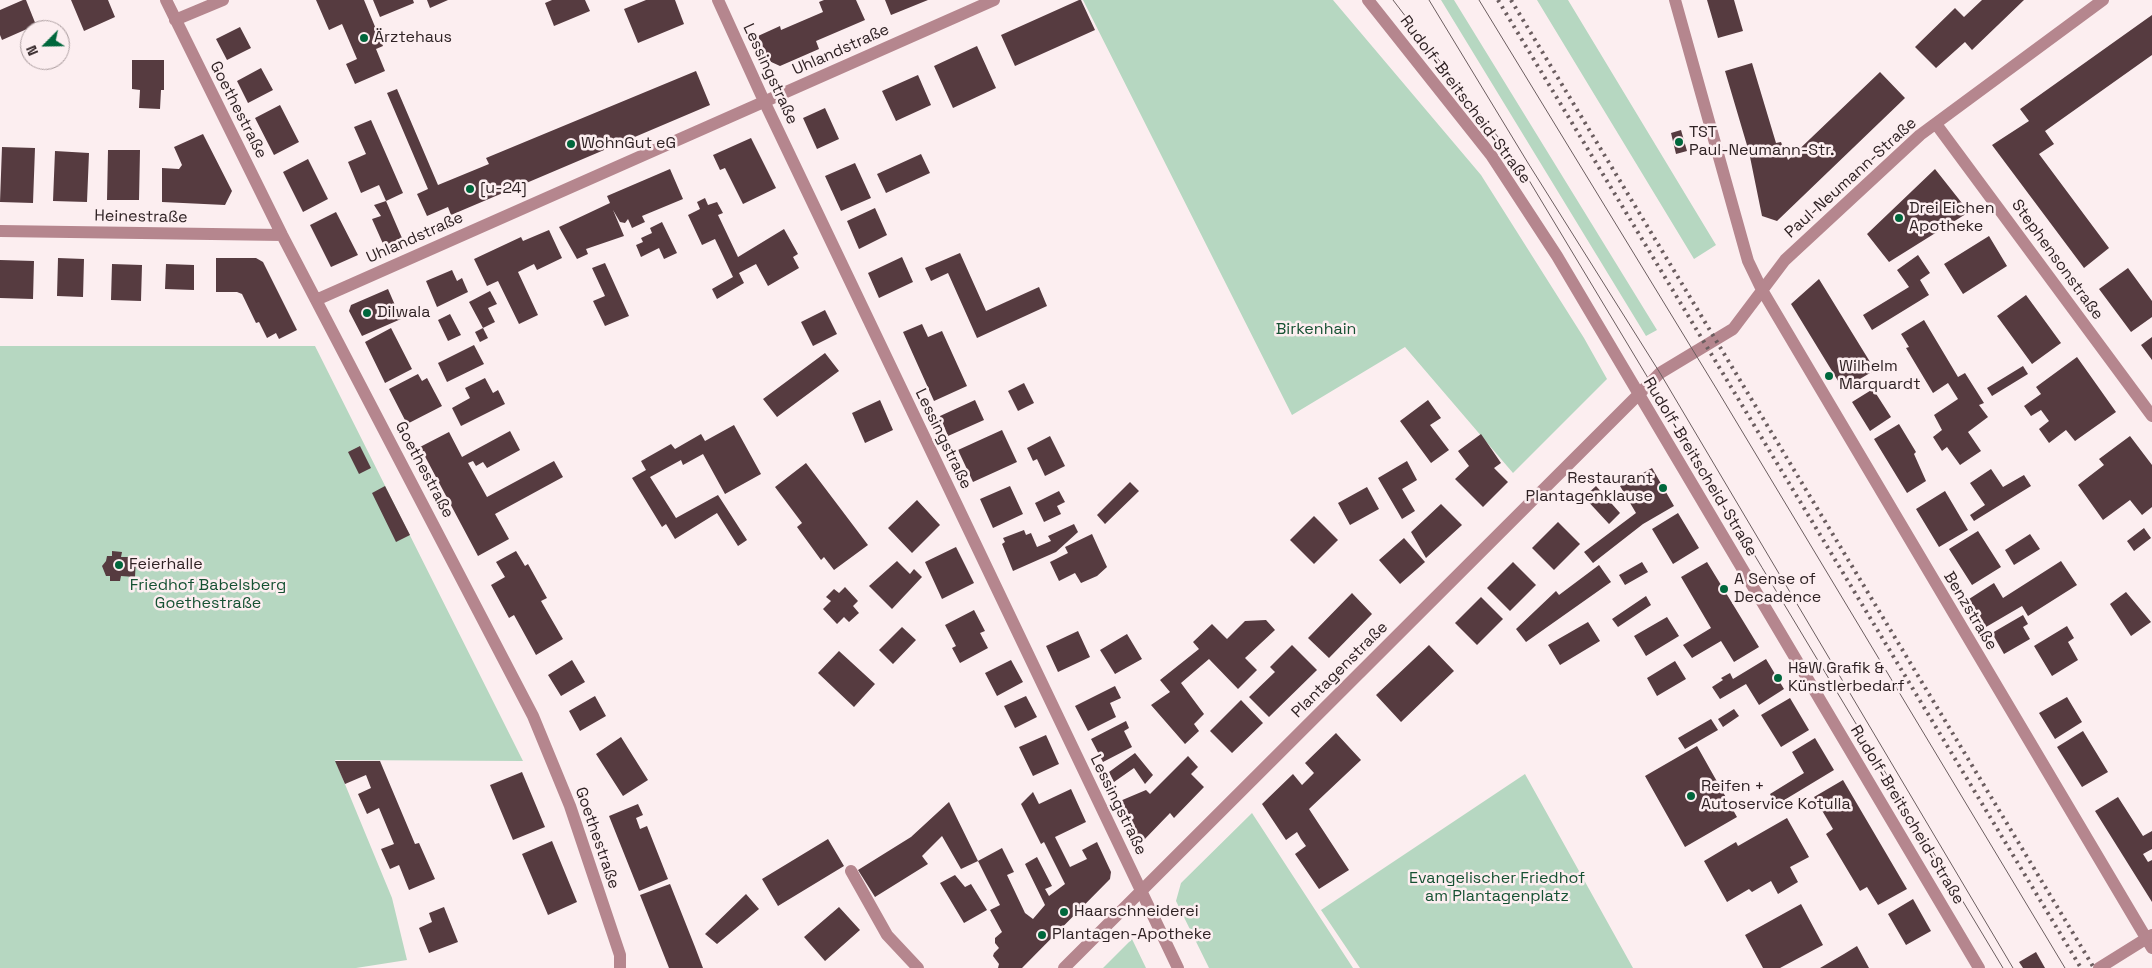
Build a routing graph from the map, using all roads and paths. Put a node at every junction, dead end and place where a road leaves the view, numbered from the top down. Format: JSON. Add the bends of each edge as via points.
{"nodes":[{"id":1,"x":166,"y":0,"type":"edge"},
{"id":2,"x":224,"y":0,"type":"edge"},
{"id":3,"x":718,"y":0,"type":"edge"},
{"id":4,"x":994,"y":0,"type":"edge"},
{"id":5,"x":1368,"y":0,"type":"edge"},
{"id":6,"x":1675,"y":0,"type":"edge"},
{"id":7,"x":2103,"y":0,"type":"edge"},
{"id":8,"x":175,"y":20,"type":"junction"},
{"id":9,"x":764,"y":102,"type":"junction"},
{"id":10,"x":1936,"y":124,"type":"junction"},
{"id":11,"x":0,"y":231,"type":"edge"},
{"id":12,"x":282,"y":235,"type":"junction"},
{"id":13,"x":1762,"y":290,"type":"junction"},
{"id":14,"x":316,"y":300,"type":"junction"},
{"id":15,"x":1638,"y":395,"type":"junction"},
{"id":16,"x":2152,"y":416,"type":"edge"},
{"id":17,"x":851,"y":871,"type":"dead end"},
{"id":18,"x":1141,"y":892,"type":"junction"},
{"id":19,"x":2150,"y":941,"type":"edge"},
{"id":20,"x":620,"y":968,"type":"edge"},
{"id":21,"x":918,"y":968,"type":"edge"},
{"id":22,"x":1064,"y":968,"type":"edge"},
{"id":23,"x":1178,"y":968,"type":"edge"},
{"id":24,"x":1979,"y":968,"type":"edge"},
{"id":25,"x":2099,"y":968,"type":"edge"}],
"edges":[{"from":1,"to":8,"type":"street","name":"Goethestraße"},
{"from":2,"to":8,"type":"street"},
{"from":3,"to":9,"type":"street","name":"Lessingstraße"},
{"from":4,"to":9,"type":"street","name":"Uhlandstraße"},
{"from":5,"to":15,"type":"street","name":"Rudolf-Breitscheid-Straße","via":[[1491,156],[1557,256]]},
{"from":6,"to":13,"type":"street","name":"Benzstraße","via":[[1748,261]]},
{"from":7,"to":10,"type":"street","name":"Paul-Neumann-Straße"},
{"from":8,"to":12,"type":"street","name":"Goethestraße"},
{"from":9,"to":14,"type":"street","name":"Uhlandstraße"},
{"from":9,"to":18,"type":"street","name":"Lessingstraße"},
{"from":10,"to":13,"type":"street","name":"Paul-Neumann-Straße","via":[[1920,135],[1785,260]]},
{"from":10,"to":16,"type":"street","name":"Stephensonstraße"},
{"from":11,"to":12,"type":"street","name":"Heinestraße"},
{"from":12,"to":14,"type":"street","name":"Goethestraße"},
{"from":13,"to":15,"type":"street","name":"Paul-Neumann-Straße","via":[[1733,328],[1660,373]]},
{"from":13,"to":19,"type":"street","name":"Benzstraße"},
{"from":14,"to":20,"type":"street","name":"Goethestraße","via":[[533,716],[570,806],[620,955]]},
{"from":15,"to":18,"type":"street","name":"Plantagenstraße"},
{"from":15,"to":24,"type":"street","name":"Rudolf-Breitscheid-Straße"},
{"from":17,"to":21,"type":"street","via":[[887,935]]},
{"from":18,"to":22,"type":"street","name":"Plantagenstraße"},
{"from":18,"to":23,"type":"street","name":"Lessingstraße"},
{"from":19,"to":25,"type":"street"}]}
